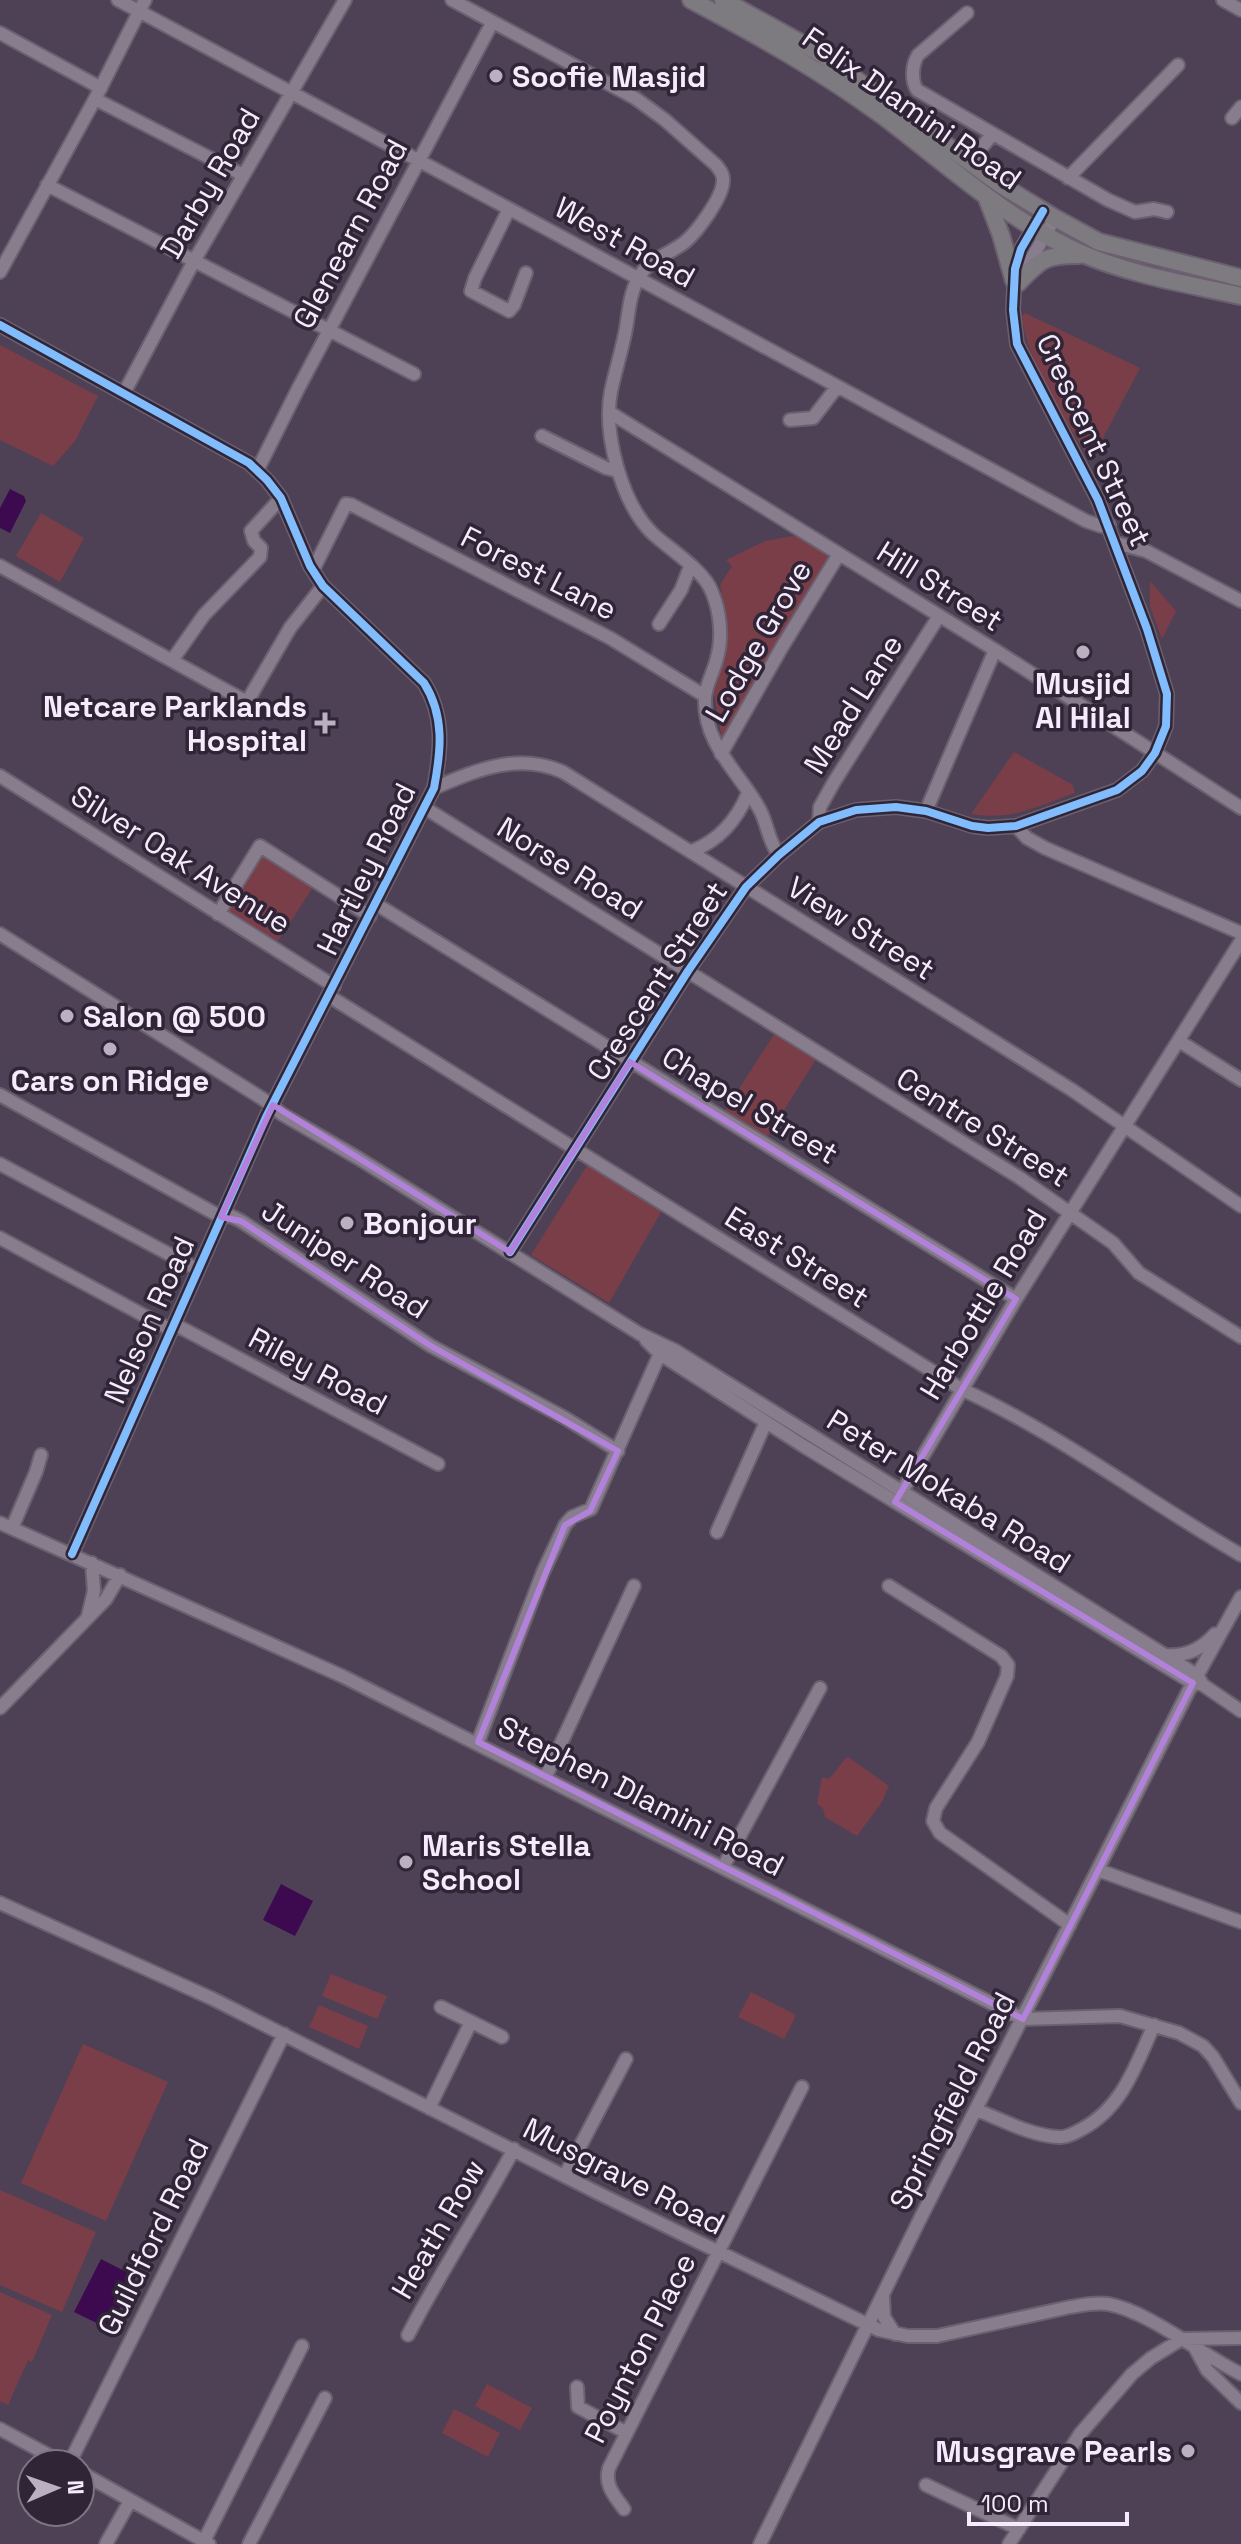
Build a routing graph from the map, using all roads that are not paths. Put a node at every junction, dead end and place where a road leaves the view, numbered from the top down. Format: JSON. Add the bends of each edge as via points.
{"nodes":[{"id":1,"x":118,"y":0,"type":"edge"},
{"id":2,"x":345,"y":0,"type":"edge"},
{"id":3,"x":452,"y":0,"type":"edge"},
{"id":4,"x":691,"y":0,"type":"edge"},
{"id":5,"x":723,"y":0,"type":"edge"},
{"id":6,"x":1223,"y":0,"type":"edge"},
{"id":7,"x":142,"y":6,"type":"edge"},
{"id":8,"x":1241,"y":10,"type":"edge"},
{"id":9,"x":967,"y":13,"type":"dead end"},
{"id":10,"x":492,"y":23,"type":"junction"},
{"id":11,"x":0,"y":33,"type":"edge"},
{"id":12,"x":1178,"y":65,"type":"dead end"},
{"id":13,"x":292,"y":93,"type":"junction"},
{"id":14,"x":98,"y":94,"type":"junction"},
{"id":15,"x":1241,"y":107,"type":"edge"},
{"id":16,"x":1232,"y":118,"type":"dead end"},
{"id":17,"x":992,"y":135,"type":"junction"},
{"id":18,"x":418,"y":161,"type":"junction"},
{"id":19,"x":970,"y":161,"type":"junction"},
{"id":20,"x":243,"y":175,"type":"junction"},
{"id":21,"x":1068,"y":178,"type":"junction"},
{"id":22,"x":47,"y":185,"type":"junction"},
{"id":23,"x":985,"y":194,"type":"junction"},
{"id":24,"x":509,"y":209,"type":"junction"},
{"id":25,"x":1167,"y":212,"type":"dead end"},
{"id":26,"x":1049,"y":215,"type":"junction"},
{"id":27,"x":1039,"y":232,"type":"junction"},
{"id":28,"x":1085,"y":255,"type":"junction"},
{"id":29,"x":194,"y":261,"type":"junction"},
{"id":30,"x":0,"y":272,"type":"edge"},
{"id":31,"x":526,"y":273,"type":"dead end"},
{"id":32,"x":638,"y":278,"type":"junction"},
{"id":33,"x":1241,"y":278,"type":"edge"},
{"id":34,"x":1016,"y":282,"type":"junction"},
{"id":35,"x":1241,"y":296,"type":"edge"},
{"id":36,"x":0,"y":325,"type":"edge"},
{"id":37,"x":328,"y":332,"type":"junction"},
{"id":38,"x":414,"y":374,"type":"dead end"},
{"id":39,"x":837,"y":387,"type":"junction"},
{"id":40,"x":124,"y":393,"type":"junction"},
{"id":41,"x":609,"y":412,"type":"junction"},
{"id":42,"x":790,"y":420,"type":"dead end"},
{"id":43,"x":542,"y":436,"type":"dead end"},
{"id":44,"x":257,"y":471,"type":"junction"},
{"id":45,"x":618,"y":471,"type":"junction"},
{"id":46,"x":281,"y":498,"type":"junction"},
{"id":47,"x":1109,"y":525,"type":"junction"},
{"id":48,"x":1116,"y":543,"type":"junction"},
{"id":49,"x":839,"y":554,"type":"junction"},
{"id":50,"x":0,"y":566,"type":"edge"},
{"id":51,"x":690,"y":567,"type":"junction"},
{"id":52,"x":313,"y":570,"type":"junction"},
{"id":53,"x":323,"y":586,"type":"junction"},
{"id":54,"x":1241,"y":601,"type":"edge"},
{"id":55,"x":939,"y":616,"type":"junction"},
{"id":56,"x":659,"y":624,"type":"dead end"},
{"id":57,"x":995,"y":650,"type":"junction"},
{"id":58,"x":173,"y":659,"type":"junction"},
{"id":59,"x":705,"y":696,"type":"junction"},
{"id":60,"x":1155,"y":753,"type":"junction"},
{"id":61,"x":721,"y":754,"type":"junction"},
{"id":62,"x":0,"y":776,"type":"edge"},
{"id":63,"x":434,"y":788,"type":"junction"},
{"id":64,"x":748,"y":793,"type":"junction"},
{"id":65,"x":425,"y":808,"type":"junction"},
{"id":66,"x":1241,"y":808,"type":"edge"},
{"id":67,"x":926,"y":811,"type":"junction"},
{"id":68,"x":819,"y":822,"type":"junction"},
{"id":69,"x":1016,"y":826,"type":"junction"},
{"id":70,"x":692,"y":851,"type":"junction"},
{"id":71,"x":779,"y":855,"type":"junction"},
{"id":72,"x":746,"y":887,"type":"junction"},
{"id":73,"x":376,"y":904,"type":"junction"},
{"id":74,"x":218,"y":914,"type":"junction"},
{"id":75,"x":370,"y":916,"type":"junction"},
{"id":76,"x":1241,"y":933,"type":"edge"},
{"id":77,"x":0,"y":934,"type":"edge"},
{"id":78,"x":1241,"y":941,"type":"edge"},
{"id":79,"x":688,"y":971,"type":"junction"},
{"id":80,"x":332,"y":991,"type":"junction"},
{"id":81,"x":1179,"y":1041,"type":"junction"},
{"id":82,"x":630,"y":1062,"type":"junction"},
{"id":83,"x":1241,"y":1080,"type":"edge"},
{"id":84,"x":0,"y":1095,"type":"edge"},
{"id":85,"x":273,"y":1105,"type":"junction"},
{"id":86,"x":1125,"y":1127,"type":"junction"},
{"id":87,"x":575,"y":1150,"type":"junction"},
{"id":88,"x":0,"y":1164,"type":"edge"},
{"id":89,"x":1241,"y":1206,"type":"edge"},
{"id":90,"x":1070,"y":1212,"type":"junction"},
{"id":91,"x":221,"y":1217,"type":"junction"},
{"id":92,"x":0,"y":1238,"type":"edge"},
{"id":93,"x":510,"y":1252,"type":"junction"},
{"id":94,"x":197,"y":1269,"type":"junction"},
{"id":95,"x":1016,"y":1299,"type":"junction"},
{"id":96,"x":173,"y":1327,"type":"junction"},
{"id":97,"x":1241,"y":1337,"type":"edge"},
{"id":98,"x":662,"y":1349,"type":"junction"},
{"id":99,"x":961,"y":1389,"type":"junction"},
{"id":100,"x":766,"y":1422,"type":"junction"},
{"id":101,"x":618,"y":1451,"type":"junction"},
{"id":102,"x":41,"y":1455,"type":"dead end"},
{"id":103,"x":832,"y":1456,"type":"junction"},
{"id":104,"x":438,"y":1464,"type":"dead end"},
{"id":105,"x":901,"y":1493,"type":"junction"},
{"id":106,"x":6,"y":1525,"type":"edge"},
{"id":107,"x":717,"y":1532,"type":"dead end"},
{"id":108,"x":72,"y":1554,"type":"junction"},
{"id":109,"x":1241,"y":1555,"type":"edge"},
{"id":110,"x":92,"y":1563,"type":"junction"},
{"id":111,"x":120,"y":1575,"type":"junction"},
{"id":112,"x":634,"y":1586,"type":"dead end"},
{"id":113,"x":889,"y":1586,"type":"dead end"},
{"id":114,"x":1241,"y":1597,"type":"edge"},
{"id":115,"x":88,"y":1616,"type":"junction"},
{"id":116,"x":1223,"y":1625,"type":"junction"},
{"id":117,"x":1161,"y":1654,"type":"junction"},
{"id":118,"x":1198,"y":1681,"type":"junction"},
{"id":119,"x":820,"y":1688,"type":"dead end"},
{"id":120,"x":0,"y":1708,"type":"edge"},
{"id":121,"x":1241,"y":1711,"type":"edge"},
{"id":122,"x":478,"y":1742,"type":"junction"},
{"id":123,"x":545,"y":1778,"type":"junction"},
{"id":124,"x":723,"y":1867,"type":"junction"},
{"id":125,"x":1098,"y":1870,"type":"junction"},
{"id":126,"x":0,"y":1903,"type":"edge"},
{"id":127,"x":1241,"y":1922,"type":"edge"},
{"id":128,"x":1070,"y":1925,"type":"junction"},
{"id":129,"x":441,"y":2007,"type":"dead end"},
{"id":130,"x":1023,"y":2019,"type":"junction"},
{"id":131,"x":471,"y":2022,"type":"junction"},
{"id":132,"x":1154,"y":2025,"type":"junction"},
{"id":133,"x":284,"y":2034,"type":"junction"},
{"id":134,"x":502,"y":2037,"type":"dead end"},
{"id":135,"x":626,"y":2059,"type":"dead end"},
{"id":136,"x":802,"y":2087,"type":"dead end"},
{"id":137,"x":1241,"y":2103,"type":"edge"},
{"id":138,"x":429,"y":2108,"type":"junction"},
{"id":139,"x":977,"y":2110,"type":"junction"},
{"id":140,"x":514,"y":2149,"type":"junction"},
{"id":141,"x":565,"y":2175,"type":"junction"},
{"id":142,"x":718,"y":2252,"type":"junction"},
{"id":143,"x":883,"y":2294,"type":"junction"},
{"id":144,"x":868,"y":2325,"type":"junction"},
{"id":145,"x":895,"y":2334,"type":"junction"},
{"id":146,"x":408,"y":2335,"type":"dead end"},
{"id":147,"x":1241,"y":2338,"type":"edge"},
{"id":148,"x":1182,"y":2339,"type":"junction"},
{"id":149,"x":302,"y":2346,"type":"dead end"},
{"id":150,"x":1195,"y":2348,"type":"junction"},
{"id":151,"x":1241,"y":2374,"type":"edge"},
{"id":152,"x":577,"y":2387,"type":"dead end"},
{"id":153,"x":325,"y":2398,"type":"dead end"},
{"id":154,"x":1241,"y":2403,"type":"edge"},
{"id":155,"x":0,"y":2429,"type":"edge"},
{"id":156,"x":627,"y":2433,"type":"junction"},
{"id":157,"x":36,"y":2448,"type":"edge"},
{"id":158,"x":75,"y":2448,"type":"edge"},
{"id":159,"x":96,"y":2481,"type":"edge"},
{"id":160,"x":926,"y":2485,"type":"dead end"},
{"id":161,"x":130,"y":2501,"type":"junction"},
{"id":162,"x":624,"y":2509,"type":"dead end"},
{"id":163,"x":1019,"y":2529,"type":"junction"},
{"id":164,"x":207,"y":2543,"type":"edge"},
{"id":165,"x":106,"y":2544,"type":"edge"},
{"id":166,"x":249,"y":2544,"type":"edge"},
{"id":167,"x":760,"y":2544,"type":"edge"},
{"id":168,"x":1009,"y":2544,"type":"edge"}],
"edges":[{"from":1,"to":7,"type":"street","name":"West Road"},
{"from":2,"to":13,"type":"street","name":"Darby Road"},
{"from":3,"to":10,"type":"street"},
{"from":4,"to":23,"type":"main road","name":"Felix Dlamini Road","via":[[814,67]]},
{"from":5,"to":19,"type":"main road","name":"Felix Dlamini Road","via":[[821,54]]},
{"from":6,"to":8,"type":"street"},
{"from":7,"to":13,"type":"street","name":"West Road"},
{"from":7,"to":14,"type":"street"},
{"from":9,"to":17,"type":"street","via":[[918,55],[913,82],[923,95]]},
{"from":10,"to":18,"type":"street","name":"Glenearn Road"},
{"from":10,"to":32,"type":"street","via":[[635,98],[722,174],[722,189],[698,229]]},
{"from":11,"to":14,"type":"street"},
{"from":12,"to":21,"type":"street"},
{"from":13,"to":18,"type":"street","name":"West Road"},
{"from":13,"to":20,"type":"street","name":"Darby Road"},
{"from":14,"to":20,"type":"street"},
{"from":14,"to":22,"type":"street"},
{"from":15,"to":16,"type":"street"},
{"from":17,"to":19,"type":"street"},
{"from":17,"to":21,"type":"street"},
{"from":18,"to":24,"type":"street","name":"West Road"},
{"from":18,"to":37,"type":"street","name":"Glenearn Road"},
{"from":19,"to":26,"type":"main road","name":"Felix Dlamini Road"},
{"from":20,"to":29,"type":"street","name":"Darby Road"},
{"from":21,"to":25,"type":"street","via":[[1130,211]]},
{"from":22,"to":29,"type":"street"},
{"from":22,"to":30,"type":"street"},
{"from":23,"to":27,"type":"main road","name":"Felix Dlamini Road"},
{"from":23,"to":34,"type":"main road"},
{"from":24,"to":31,"type":"street","via":[[471,291],[509,311]]},
{"from":24,"to":32,"type":"street","name":"West Road"},
{"from":26,"to":27,"type":"street","name":"Crescent Street"},
{"from":26,"to":33,"type":"main road","name":"Felix Dlamini Road","via":[[1099,242]]},
{"from":27,"to":28,"type":"main road","name":"Felix Dlamini Road"},
{"from":27,"to":34,"type":"street","name":"Crescent Street"},
{"from":28,"to":34,"type":"main road","via":[[1043,258]]},
{"from":28,"to":35,"type":"main road","name":"Felix Dlamini Road"},
{"from":29,"to":37,"type":"street"},
{"from":29,"to":40,"type":"street","name":"Darby Road"},
{"from":32,"to":39,"type":"street","name":"West Road"},
{"from":32,"to":41,"type":"street"},
{"from":34,"to":47,"type":"street","name":"Crescent Street","via":[[1017,344]]},
{"from":36,"to":40,"type":"street","name":"Hartley Road"},
{"from":37,"to":38,"type":"street"},
{"from":37,"to":44,"type":"street","name":"Glenearn Road"},
{"from":39,"to":42,"type":"street","via":[[813,418]]},
{"from":39,"to":47,"type":"street","name":"West Road","via":[[1086,521]]},
{"from":40,"to":44,"type":"street","name":"Hartley Road","via":[[239,455]]},
{"from":41,"to":45,"type":"street"},
{"from":41,"to":49,"type":"street","name":"Hill Street"},
{"from":43,"to":45,"type":"street"},
{"from":44,"to":46,"type":"street","name":"Hartley Road"},
{"from":45,"to":51,"type":"street","via":[[650,531]]},
{"from":46,"to":52,"type":"street","name":"Hartley Road"},
{"from":46,"to":58,"type":"street","via":[[251,531],[260,557],[204,615]]},
{"from":47,"to":48,"type":"street","name":"Crescent Street"},
{"from":48,"to":54,"type":"street","via":[[1146,551]]},
{"from":48,"to":60,"type":"street","name":"Crescent Street","via":[[1167,694],[1166,726]]},
{"from":49,"to":55,"type":"street","name":"Hill Street"},
{"from":49,"to":61,"type":"street","name":"Lodge Grove"},
{"from":50,"to":58,"type":"street"},
{"from":51,"to":56,"type":"street"},
{"from":51,"to":59,"type":"street","via":[[713,592],[720,627]]},
{"from":52,"to":53,"type":"street","name":"Hartley Road"},
{"from":52,"to":59,"type":"street","name":"Forest Lane","via":[[346,504],[610,638]]},
{"from":53,"to":58,"type":"street","via":[[290,628],[247,702]]},
{"from":53,"to":63,"type":"street","name":"Hartley Road","via":[[407,665],[433,698],[440,747]]},
{"from":55,"to":57,"type":"street","name":"Hill Street"},
{"from":55,"to":68,"type":"street","name":"Mead Lane","via":[[826,796]]},
{"from":57,"to":60,"type":"street","name":"Hill Street"},
{"from":57,"to":67,"type":"street"},
{"from":59,"to":61,"type":"street"},
{"from":60,"to":66,"type":"street","name":"Hill Street"},
{"from":60,"to":69,"type":"street","name":"Crescent Street","via":[[1117,790]]},
{"from":61,"to":64,"type":"street"},
{"from":62,"to":74,"type":"street","name":"Silver Oak Avenue"},
{"from":63,"to":65,"type":"street","name":"Hartley Road"},
{"from":63,"to":70,"type":"street","name":"View Street","via":[[498,764],[535,763]]},
{"from":64,"to":70,"type":"street","via":[[724,831]]},
{"from":64,"to":71,"type":"street"},
{"from":65,"to":73,"type":"street","name":"Hartley Road"},
{"from":65,"to":79,"type":"street","name":"Norse Road"},
{"from":67,"to":68,"type":"street","name":"Crescent Street","via":[[875,808]]},
{"from":67,"to":69,"type":"street","name":"Crescent Street","via":[[972,826]]},
{"from":68,"to":71,"type":"street","name":"Crescent Street"},
{"from":69,"to":76,"type":"street","via":[[1055,853]]},
{"from":70,"to":72,"type":"street","name":"View Street"},
{"from":71,"to":72,"type":"street","name":"Crescent Street"},
{"from":72,"to":79,"type":"street","name":"Crescent Street"},
{"from":72,"to":86,"type":"street","name":"View Street"},
{"from":73,"to":75,"type":"street","name":"Hartley Road"},
{"from":73,"to":82,"type":"street","name":"Chapel Street"},
{"from":74,"to":75,"type":"street","via":[[260,846]]},
{"from":74,"to":80,"type":"street","name":"Silver Oak Avenue"},
{"from":75,"to":80,"type":"street","name":"Hartley Road"},
{"from":77,"to":85,"type":"street"},
{"from":78,"to":81,"type":"street","name":"Harbottle Road"},
{"from":79,"to":82,"type":"street","name":"Crescent Street"},
{"from":79,"to":90,"type":"street","name":"Centre Street"},
{"from":80,"to":85,"type":"street","name":"Hartley Road"},
{"from":80,"to":87,"type":"street","name":"East Street"},
{"from":81,"to":83,"type":"street"},
{"from":81,"to":86,"type":"street","name":"Harbottle Road"},
{"from":82,"to":87,"type":"street","name":"Crescent Street"},
{"from":82,"to":95,"type":"street","name":"Chapel Street"},
{"from":84,"to":91,"type":"street","name":"Juniper Road"},
{"from":85,"to":91,"type":"street","name":"Nelson Road"},
{"from":85,"to":93,"type":"street"},
{"from":86,"to":89,"type":"street","name":"View Street"},
{"from":86,"to":90,"type":"street","name":"Harbottle Road"},
{"from":87,"to":93,"type":"street","name":"Crescent Street"},
{"from":87,"to":99,"type":"street","name":"East Street"},
{"from":88,"to":94,"type":"street"},
{"from":90,"to":95,"type":"street","name":"Harbottle Road"},
{"from":90,"to":97,"type":"street","name":"Centre Street","via":[[1113,1243],[1139,1273]]},
{"from":91,"to":94,"type":"street","name":"Nelson Road"},
{"from":91,"to":101,"type":"street","name":"Juniper Road","via":[[241,1221],[431,1346]]},
{"from":92,"to":96,"type":"street","name":"Riley Road"},
{"from":93,"to":98,"type":"street"},
{"from":94,"to":96,"type":"street","name":"Nelson Road"},
{"from":95,"to":99,"type":"street","name":"Harbottle Road"},
{"from":96,"to":104,"type":"street","name":"Riley Road"},
{"from":96,"to":108,"type":"street","name":"Nelson Road"},
{"from":98,"to":100,"type":"street","name":"Peter Mokaba Road"},
{"from":98,"to":101,"type":"street"},
{"from":98,"to":103,"type":"street","name":"Peter Mokaba Road"},
{"from":99,"to":105,"type":"street","name":"Harbottle Road"},
{"from":99,"to":109,"type":"street","name":"East Street"},
{"from":100,"to":103,"type":"street","name":"Peter Mokaba Road"},
{"from":100,"to":107,"type":"street"},
{"from":101,"to":122,"type":"street","via":[[591,1509],[572,1517],[559,1537]]},
{"from":102,"to":106,"type":"street"},
{"from":103,"to":105,"type":"street","name":"Peter Mokaba Road"},
{"from":103,"to":118,"type":"street","name":"Peter Mokaba Road"},
{"from":105,"to":117,"type":"street","name":"Peter Mokaba Road"},
{"from":106,"to":108,"type":"street","name":"Stephen Dlamini Road"},
{"from":108,"to":110,"type":"street","name":"Stephen Dlamini Road"},
{"from":110,"to":111,"type":"street","name":"Stephen Dlamini Road"},
{"from":110,"to":115,"type":"street","via":[[94,1591]]},
{"from":111,"to":115,"type":"street","via":[[110,1595]]},
{"from":111,"to":122,"type":"street","name":"Stephen Dlamini Road"},
{"from":112,"to":123,"type":"street"},
{"from":113,"to":128,"type":"street","via":[[1008,1665],[978,1742],[936,1808],[934,1824]]},
{"from":114,"to":116,"type":"street"},
{"from":115,"to":120,"type":"street"},
{"from":116,"to":117,"type":"street","via":[[1191,1652]]},
{"from":116,"to":118,"type":"street","name":"Springfield Road"},
{"from":117,"to":118,"type":"street","name":"Peter Mokaba Road"},
{"from":118,"to":121,"type":"street","name":"Peter Mokaba Road"},
{"from":118,"to":125,"type":"street","name":"Springfield Road"},
{"from":119,"to":124,"type":"street"},
{"from":122,"to":123,"type":"street","name":"Stephen Dlamini Road"},
{"from":123,"to":124,"type":"street","name":"Stephen Dlamini Road"},
{"from":124,"to":130,"type":"street","name":"Stephen Dlamini Road"},
{"from":125,"to":127,"type":"street"},
{"from":125,"to":128,"type":"street","name":"Springfield Road"},
{"from":126,"to":133,"type":"street","name":"Musgrave Road"},
{"from":128,"to":130,"type":"street","name":"Springfield Road"},
{"from":129,"to":131,"type":"street"},
{"from":130,"to":132,"type":"street","name":"Stephen Dlamini Road","via":[[1104,2015]]},
{"from":130,"to":139,"type":"street","name":"Springfield Road"},
{"from":131,"to":134,"type":"street"},
{"from":131,"to":138,"type":"street"},
{"from":132,"to":137,"type":"street","name":"Stephen Dlamini Road","via":[[1203,2046]]},
{"from":132,"to":139,"type":"street","via":[[1115,2103],[1078,2132],[1061,2138]]},
{"from":133,"to":138,"type":"street","name":"Musgrave Road"},
{"from":133,"to":158,"type":"street","name":"Guildford Road"},
{"from":135,"to":141,"type":"street"},
{"from":136,"to":142,"type":"street","name":"Poynton Place"},
{"from":138,"to":140,"type":"street","name":"Musgrave Road"},
{"from":139,"to":143,"type":"street","name":"Springfield Road"},
{"from":140,"to":141,"type":"street","name":"Musgrave Road"},
{"from":140,"to":146,"type":"street","name":"Heath Row"},
{"from":141,"to":142,"type":"street","name":"Musgrave Road"},
{"from":142,"to":144,"type":"street","name":"Musgrave Road"},
{"from":142,"to":156,"type":"street","name":"Poynton Place"},
{"from":143,"to":144,"type":"street","name":"Springfield Road"},
{"from":143,"to":145,"type":"street","via":[[884,2317]]},
{"from":144,"to":145,"type":"street","name":"Musgrave Road"},
{"from":144,"to":167,"type":"street","name":"Springfield Road"},
{"from":145,"to":148,"type":"street","name":"Musgrave Road","via":[[937,2336],[1091,2303],[1125,2310]]},
{"from":147,"to":148,"type":"street"},
{"from":148,"to":150,"type":"street","name":"Musgrave Road"},
{"from":148,"to":163,"type":"street","via":[[1132,2374],[1096,2412]]},
{"from":149,"to":164,"type":"street"},
{"from":150,"to":151,"type":"street","name":"Musgrave Road"},
{"from":150,"to":154,"type":"street","via":[[1207,2370]]},
{"from":152,"to":156,"type":"street","via":[[578,2407]]},
{"from":153,"to":166,"type":"street"},
{"from":155,"to":157,"type":"street"},
{"from":156,"to":162,"type":"street","name":"Poynton Place","via":[[607,2481]]},
{"from":159,"to":161,"type":"street"},
{"from":160,"to":163,"type":"street"},
{"from":161,"to":164,"type":"street"},
{"from":161,"to":165,"type":"street"},
{"from":163,"to":168,"type":"street"}]}
